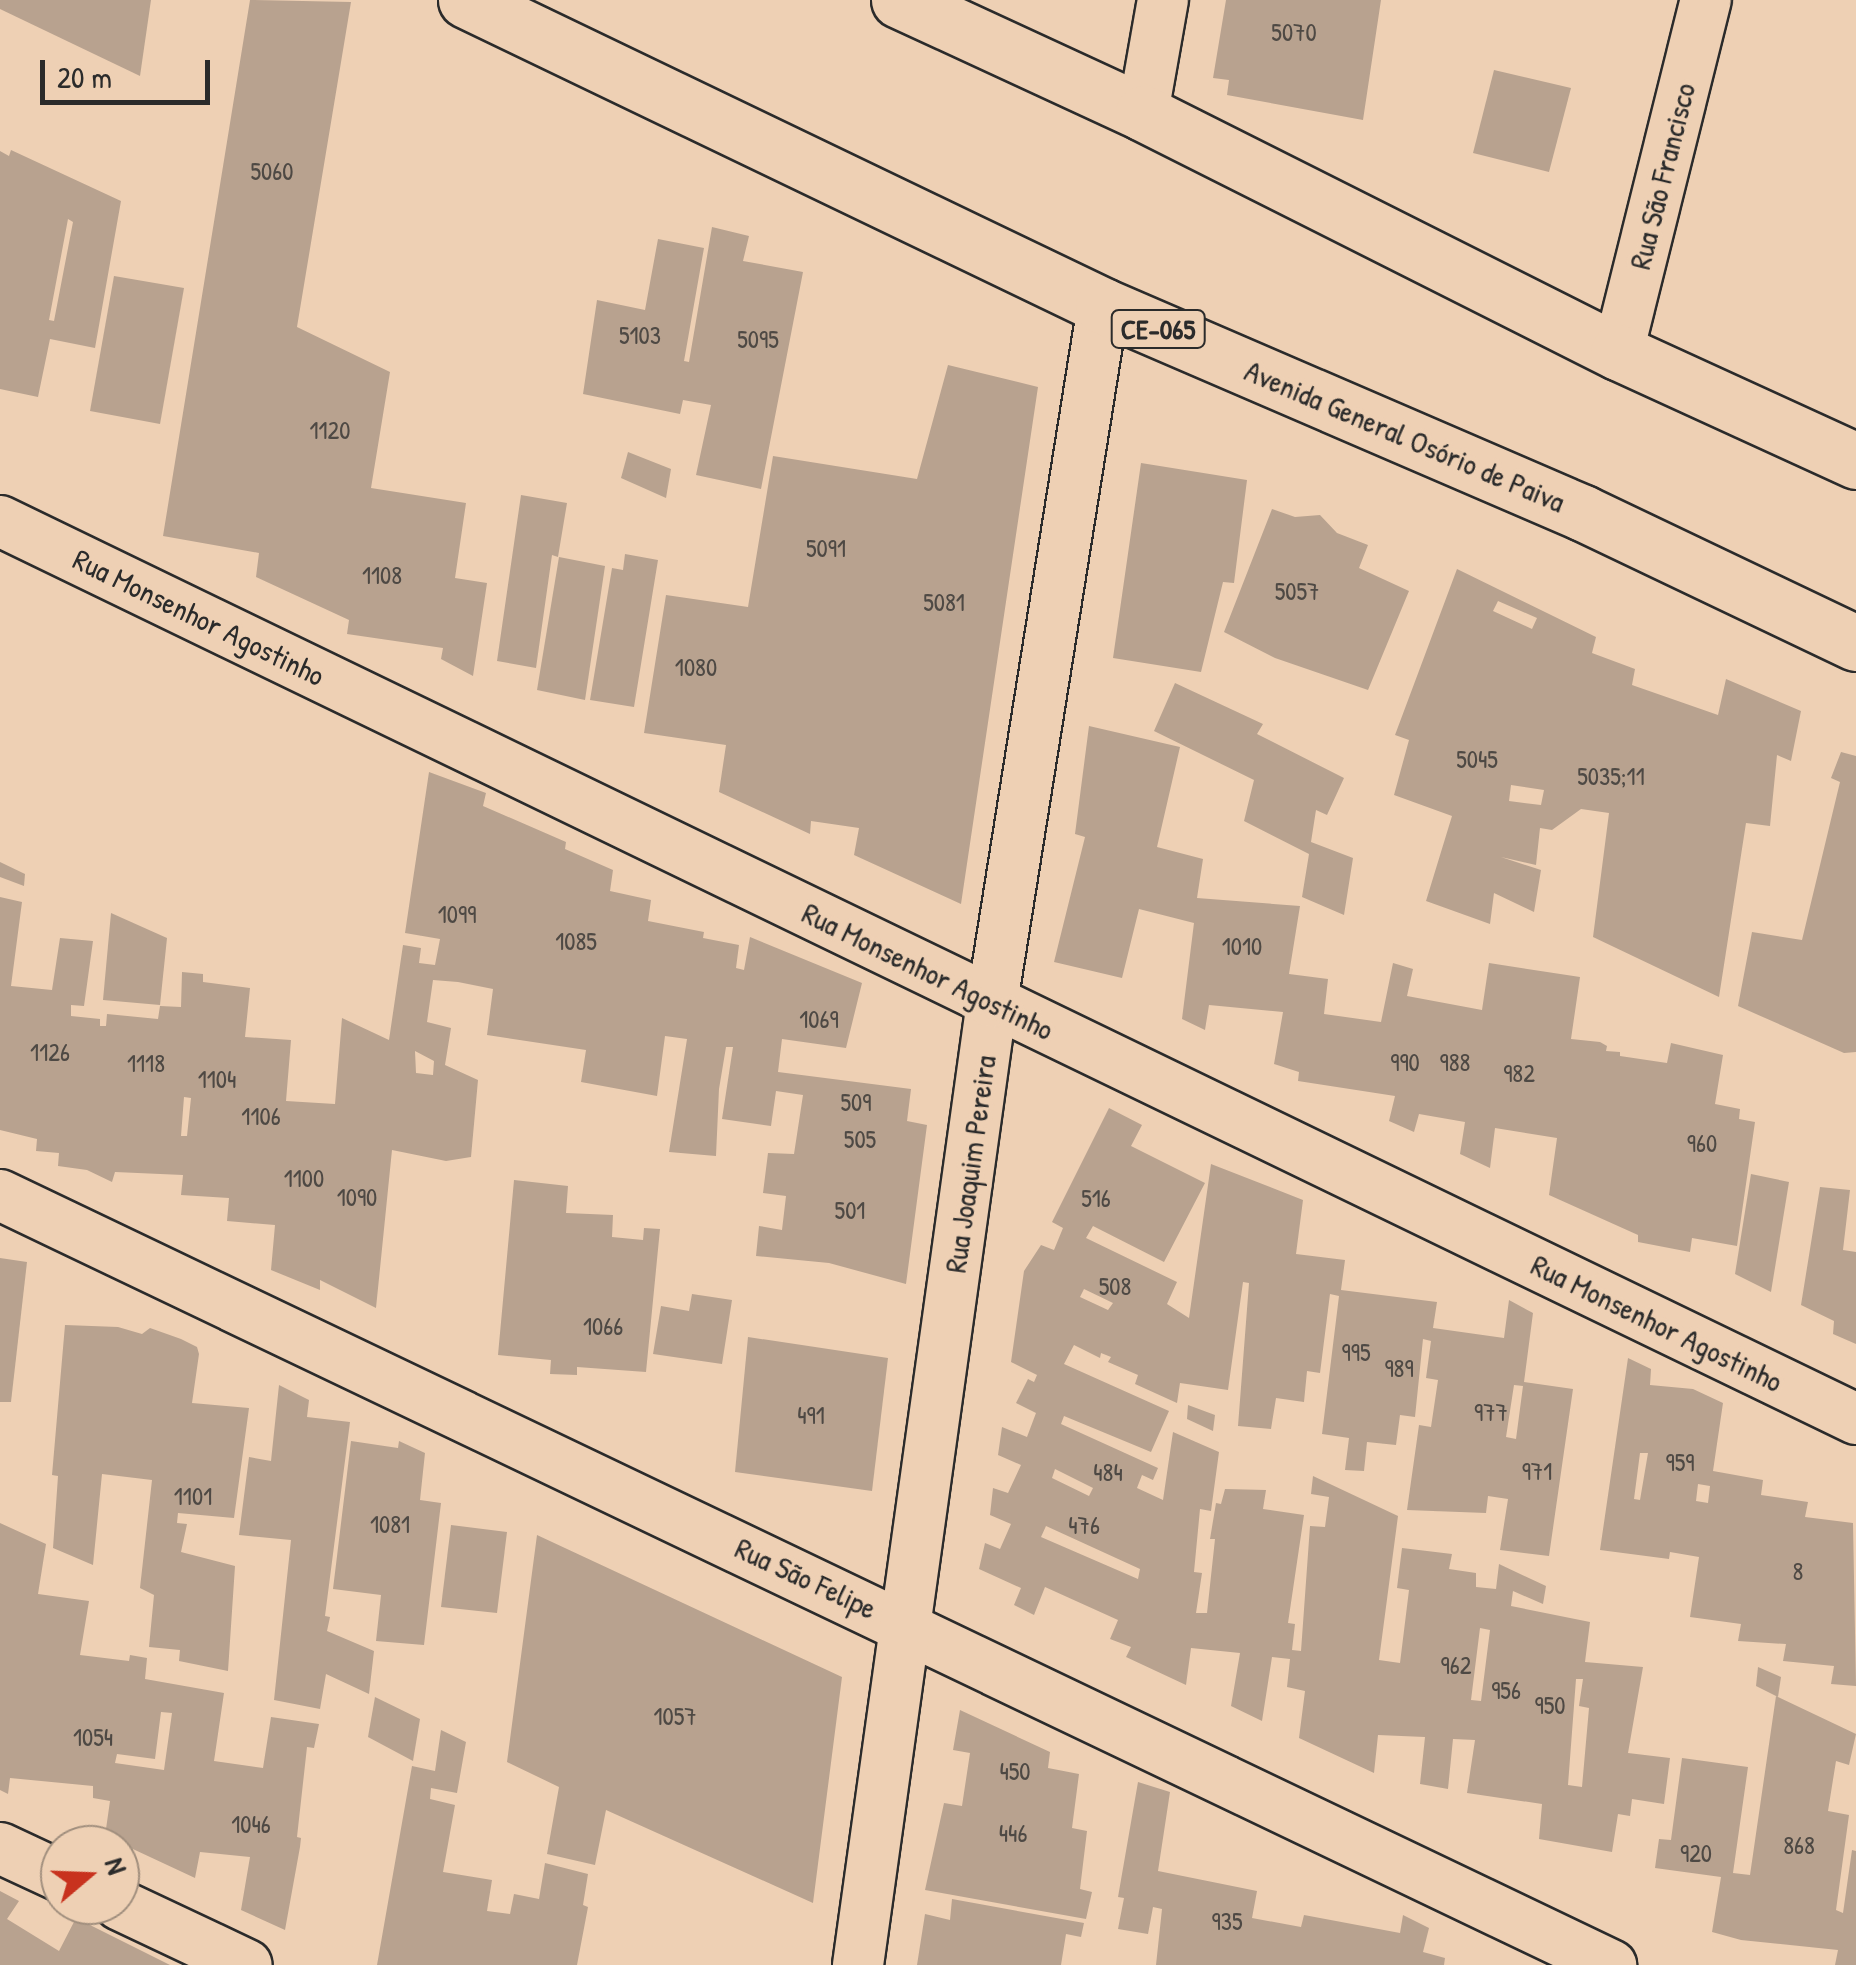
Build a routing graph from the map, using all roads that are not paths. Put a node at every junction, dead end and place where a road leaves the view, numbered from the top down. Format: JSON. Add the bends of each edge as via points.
{"nodes":[{"id":1,"x":466,"y":0,"type":"edge"},
{"id":2,"x":899,"y":0,"type":"edge"},
{"id":3,"x":1163,"y":0,"type":"edge"},
{"id":4,"x":1706,"y":0,"type":"edge"},
{"id":5,"x":1143,"y":113,"type":"junction"},
{"id":6,"x":1103,"y":306,"type":"junction"},
{"id":7,"x":1618,"y":352,"type":"junction"},
{"id":8,"x":1856,"y":461,"type":"edge"},
{"id":9,"x":0,"y":521,"type":"edge"},
{"id":10,"x":1856,"y":643,"type":"edge"},
{"id":11,"x":992,"y":1002,"type":"junction"},
{"id":12,"x":0,"y":1195,"type":"edge"},
{"id":13,"x":1856,"y":1420,"type":"edge"},
{"id":14,"x":905,"y":1625,"type":"junction"},
{"id":15,"x":0,"y":1848,"type":"edge"},
{"id":16,"x":40,"y":1867,"type":"edge"},
{"id":17,"x":140,"y":1914,"type":"edge"},
{"id":18,"x":247,"y":1965,"type":"edge"},
{"id":19,"x":858,"y":1965,"type":"edge"},
{"id":20,"x":1611,"y":1965,"type":"edge"}],
"edges":[{"from":1,"to":6,"type":"main road","name":"Avenida General Osório de Paiva","number":"CE-065"},
{"from":2,"to":5,"type":"main road"},
{"from":3,"to":5,"type":"street"},
{"from":4,"to":7,"type":"street","name":"Rua São Francisco"},
{"from":5,"to":7,"type":"main road"},
{"from":6,"to":10,"type":"main road","name":"Avenida General Osório de Paiva","number":"CE-065","via":[[1583,513]]},
{"from":6,"to":11,"type":"street","name":"Rua Joaquim Pereira"},
{"from":7,"to":8,"type":"main road"},
{"from":9,"to":11,"type":"street","name":"Rua Monsenhor Agostinho"},
{"from":11,"to":13,"type":"street","name":"Rua Monsenhor Agostinho"},
{"from":11,"to":14,"type":"street","name":"Rua Joaquim Pereira"},
{"from":12,"to":14,"type":"street","name":"Rua São Felipe"},
{"from":14,"to":19,"type":"street","name":"Rua Joaquim Pereira"},
{"from":14,"to":20,"type":"street","name":"Rua São Felipe"},
{"from":15,"to":16,"type":"street"},
{"from":17,"to":18,"type":"street"}]}
